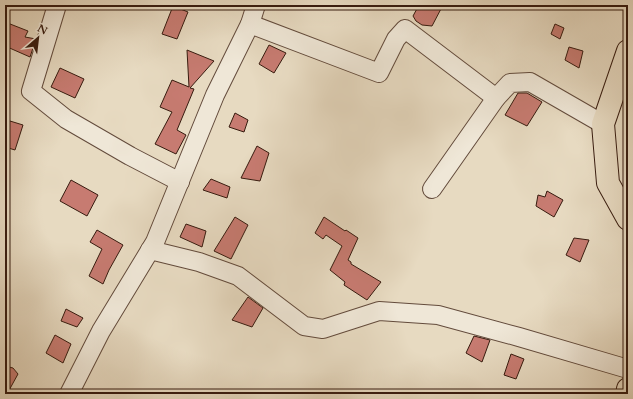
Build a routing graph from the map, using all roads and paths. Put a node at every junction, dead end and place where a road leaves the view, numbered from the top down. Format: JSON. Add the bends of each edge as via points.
{"nodes":[{"id":1,"x":57,"y":5,"type":"edge"},
{"id":2,"x":256,"y":5,"type":"edge"},
{"id":3,"x":250,"y":24,"type":"junction"},
{"id":4,"x":628,"y":51,"type":"edge"},
{"id":5,"x":496,"y":98,"type":"junction"},
{"id":6,"x":603,"y":124,"type":"junction"},
{"id":7,"x":180,"y":182,"type":"junction"},
{"id":8,"x":608,"y":183,"type":"junction"},
{"id":9,"x":432,"y":188,"type":"dead end"},
{"id":10,"x":628,"y":198,"type":"edge"},
{"id":11,"x":628,"y":219,"type":"edge"},
{"id":12,"x":150,"y":250,"type":"junction"},
{"id":13,"x":628,"y":369,"type":"edge"},
{"id":14,"x":628,"y":389,"type":"edge"},
{"id":15,"x":69,"y":394,"type":"edge"},
{"id":16,"x":627,"y":394,"type":"edge"}],
"edges":[{"from":1,"to":7,"type":"street","via":[[31,91],[66,119]]},
{"from":2,"to":3,"type":"street"},
{"from":3,"to":5,"type":"street","via":[[379,73],[396,39],[405,29]]},
{"from":3,"to":7,"type":"street","via":[[216,95]]},
{"from":4,"to":6,"type":"main road"},
{"from":5,"to":6,"type":"street","via":[[510,83],[530,82]]},
{"from":5,"to":9,"type":"street"},
{"from":6,"to":8,"type":"main road"},
{"from":7,"to":12,"type":"street"},
{"from":8,"to":10,"type":"street"},
{"from":8,"to":11,"type":"main road"},
{"from":12,"to":13,"type":"street","via":[[199,262],[238,276],[304,326],[323,329],[379,311],[438,315]]},
{"from":12,"to":15,"type":"street","via":[[101,331]]},
{"from":14,"to":16,"type":"main road"}]}
